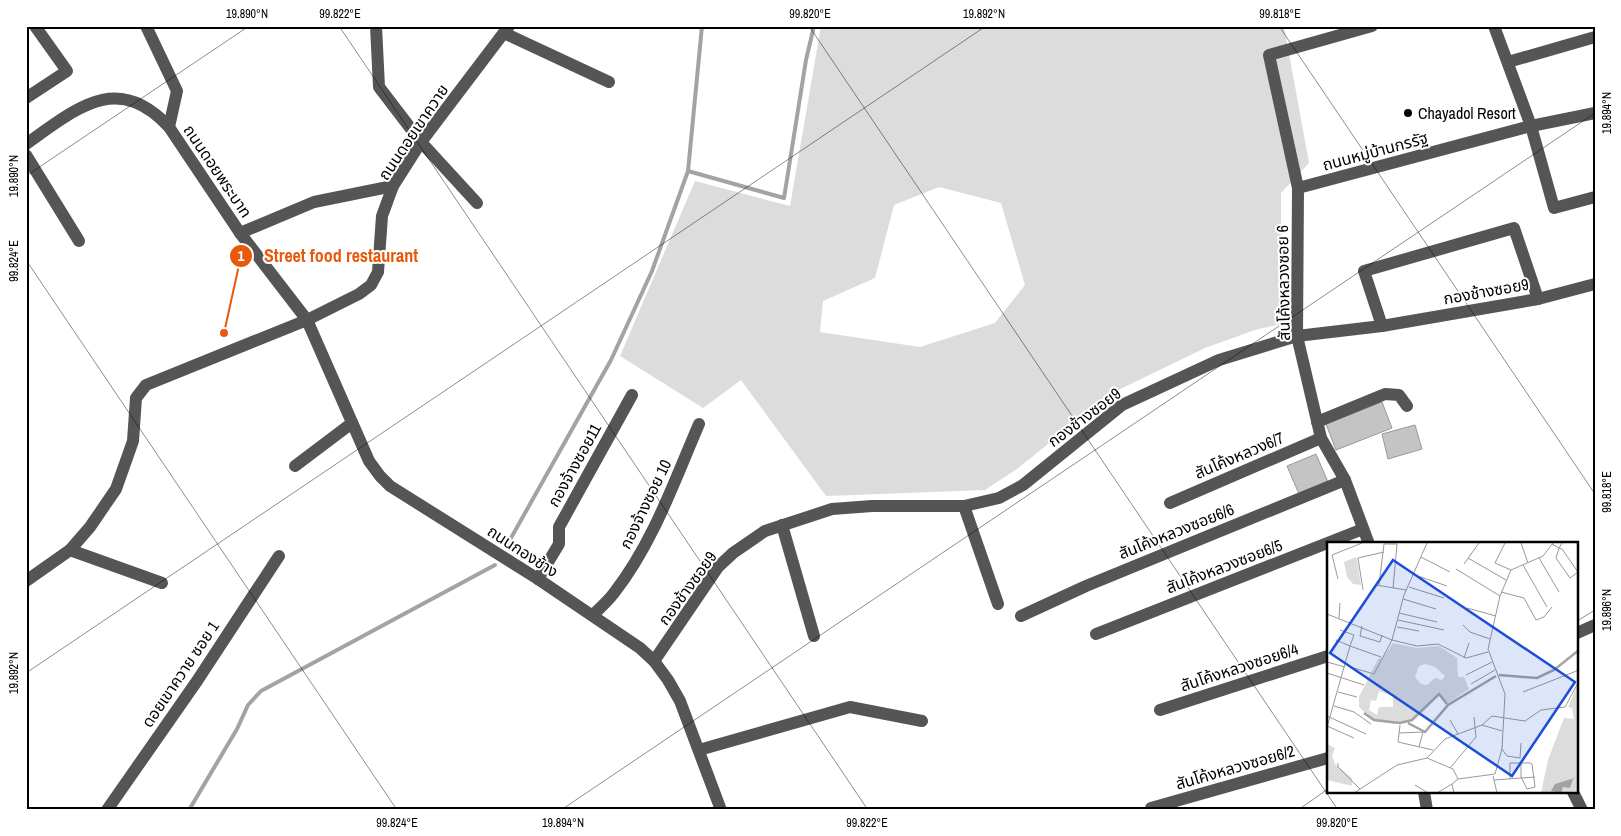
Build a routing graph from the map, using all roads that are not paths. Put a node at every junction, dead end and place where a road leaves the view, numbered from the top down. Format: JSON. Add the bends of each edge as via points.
{"nodes":[{"id":1,"x":35,"y":26,"type":"edge"},
{"id":2,"x":146,"y":26,"type":"edge"},
{"id":3,"x":376,"y":26,"type":"edge"},
{"id":4,"x":1372,"y":26,"type":"edge"},
{"id":5,"x":1494,"y":26,"type":"edge"},
{"id":6,"x":506,"y":30,"type":"edge"},
{"id":7,"x":1595,"y":37,"type":"edge"},
{"id":8,"x":1508,"y":62,"type":"junction"},
{"id":9,"x":609,"y":82,"type":"dead end"},
{"id":10,"x":26,"y":98,"type":"edge"},
{"id":11,"x":1595,"y":113,"type":"edge"},
{"id":12,"x":1531,"y":126,"type":"junction"},
{"id":13,"x":170,"y":127,"type":"junction"},
{"id":14,"x":422,"y":142,"type":"junction"},
{"id":15,"x":26,"y":144,"type":"edge"},
{"id":16,"x":26,"y":155,"type":"edge"},
{"id":17,"x":393,"y":186,"type":"junction"},
{"id":18,"x":1298,"y":188,"type":"junction"},
{"id":19,"x":1595,"y":197,"type":"edge"},
{"id":20,"x":477,"y":203,"type":"dead end"},
{"id":21,"x":240,"y":233,"type":"junction"},
{"id":22,"x":78,"y":241,"type":"dead end"},
{"id":23,"x":1595,"y":284,"type":"edge"},
{"id":24,"x":1538,"y":299,"type":"junction"},
{"id":25,"x":306,"y":320,"type":"junction"},
{"id":26,"x":1382,"y":326,"type":"junction"},
{"id":27,"x":1297,"y":336,"type":"junction"},
{"id":28,"x":632,"y":395,"type":"dead end"},
{"id":29,"x":1407,"y":406,"type":"dead end"},
{"id":30,"x":1317,"y":422,"type":"junction"},
{"id":31,"x":352,"y":423,"type":"junction"},
{"id":32,"x":699,"y":424,"type":"dead end"},
{"id":33,"x":1321,"y":438,"type":"junction"},
{"id":34,"x":295,"y":466,"type":"dead end"},
{"id":35,"x":1344,"y":480,"type":"junction"},
{"id":36,"x":1170,"y":502,"type":"dead end"},
{"id":37,"x":964,"y":506,"type":"junction"},
{"id":38,"x":782,"y":525,"type":"junction"},
{"id":39,"x":1363,"y":529,"type":"junction"},
{"id":40,"x":1330,"y":542,"type":"edge"},
{"id":41,"x":1368,"y":542,"type":"edge"},
{"id":42,"x":1327,"y":543,"type":"edge"},
{"id":43,"x":70,"y":550,"type":"junction"},
{"id":44,"x":279,"y":556,"type":"dead end"},
{"id":45,"x":538,"y":579,"type":"junction"},
{"id":46,"x":26,"y":581,"type":"edge"},
{"id":47,"x":162,"y":583,"type":"dead end"},
{"id":48,"x":998,"y":604,"type":"dead end"},
{"id":49,"x":593,"y":616,"type":"junction"},
{"id":50,"x":1021,"y":616,"type":"dead end"},
{"id":51,"x":1595,"y":625,"type":"edge"},
{"id":52,"x":1578,"y":633,"type":"edge"},
{"id":53,"x":1096,"y":634,"type":"dead end"},
{"id":54,"x":814,"y":636,"type":"dead end"},
{"id":55,"x":1327,"y":656,"type":"edge"},
{"id":56,"x":654,"y":661,"type":"junction"},
{"id":57,"x":1160,"y":710,"type":"dead end"},
{"id":58,"x":922,"y":721,"type":"dead end"},
{"id":59,"x":698,"y":750,"type":"junction"},
{"id":60,"x":1327,"y":758,"type":"edge"},
{"id":61,"x":1424,"y":794,"type":"edge"},
{"id":62,"x":1574,"y":794,"type":"edge"},
{"id":63,"x":1151,"y":808,"type":"dead end"},
{"id":64,"x":107,"y":810,"type":"edge"},
{"id":65,"x":721,"y":810,"type":"edge"},
{"id":66,"x":1427,"y":810,"type":"edge"},
{"id":67,"x":1582,"y":810,"type":"edge"}],
"edges":[{"from":1,"to":10,"type":"street","via":[[67,71]]},
{"from":2,"to":13,"type":"street","name":"ถนนดอยพระบาท","via":[[177,91]]},
{"from":3,"to":14,"type":"street","via":[[379,86]]},
{"from":4,"to":18,"type":"street","name":"สันโค้งหลวงซอย 6","via":[[1269,55]]},
{"from":5,"to":8,"type":"street"},
{"from":6,"to":9,"type":"street"},
{"from":6,"to":14,"type":"street","name":"ถนนดอยเขาควาย"},
{"from":7,"to":8,"type":"street"},
{"from":8,"to":12,"type":"street"},
{"from":11,"to":12,"type":"street","name":"ถนนหมู่บ้านกรรัฐ"},
{"from":12,"to":18,"type":"street","name":"ถนนหมู่บ้านกรรัฐ"},
{"from":12,"to":19,"type":"street","via":[[1554,208]]},
{"from":13,"to":15,"type":"street","via":[[144,107],[112,97],[94,101],[72,112]]},
{"from":13,"to":21,"type":"street","name":"ถนนดอยพระบาท"},
{"from":14,"to":17,"type":"street","name":"ถนนดอยเขาควาย"},
{"from":14,"to":20,"type":"street"},
{"from":16,"to":22,"type":"street"},
{"from":17,"to":21,"type":"street","via":[[314,202]]},
{"from":17,"to":25,"type":"street","name":"ถนนดอยเขาควาย","via":[[382,216],[378,272],[371,285]]},
{"from":18,"to":27,"type":"street","name":"สันโค้งหลวงซอย 6"},
{"from":21,"to":25,"type":"street","name":"ถนนดอยพระบาท"},
{"from":23,"to":24,"type":"street","name":"กองช้างซอย9"},
{"from":24,"to":26,"type":"street","name":"กองช้างซอย9"},
{"from":24,"to":26,"type":"street","via":[[1514,228],[1364,271]]},
{"from":25,"to":31,"type":"street","name":"ถนนกองช้าง"},
{"from":25,"to":43,"type":"street","name":"ถนนดอยเขาควาย","via":[[146,385],[136,398],[132,441],[116,489]]},
{"from":26,"to":27,"type":"street","name":"กองช้างซอย9"},
{"from":27,"to":30,"type":"street","name":"สันโค้งหลวงซอย 6"},
{"from":27,"to":37,"type":"street","name":"กองช้างซอย9","via":[[1219,360],[1122,405],[1023,485],[999,498]]},
{"from":28,"to":45,"type":"street","name":"กองจ้างซอย11","via":[[559,527],[559,544]]},
{"from":29,"to":30,"type":"street","via":[[1399,396],[1385,394]]},
{"from":30,"to":33,"type":"street","name":"สันโค้งหลวงซอย 6"},
{"from":31,"to":34,"type":"street"},
{"from":31,"to":45,"type":"street","name":"ถนนกองช้าง","via":[[369,461],[390,486]]},
{"from":32,"to":49,"type":"street","name":"กองจ้างซอย 10","via":[[653,530],[613,594]]},
{"from":33,"to":35,"type":"street","name":"สันโค้งหลวงซอย 6"},
{"from":33,"to":36,"type":"street","name":"สันโค้งหลวง6/7"},
{"from":35,"to":39,"type":"street","name":"สันโค้งหลวงซอย 6"},
{"from":35,"to":50,"type":"street","name":"สันโค้งหลวงซอย6/6"},
{"from":37,"to":38,"type":"street","name":"กองช้างซอย9","via":[[832,509]]},
{"from":37,"to":48,"type":"street"},
{"from":38,"to":54,"type":"street"},
{"from":38,"to":56,"type":"street","name":"กองช้างซอย9","via":[[765,531],[718,567]]},
{"from":39,"to":40,"type":"street","name":"สันโค้งหลวงซอย6/5"},
{"from":39,"to":41,"type":"street","name":"สันโค้งหลวงซอย 6"},
{"from":42,"to":53,"type":"street","name":"สันโค้งหลวงซอย6/5"},
{"from":43,"to":46,"type":"street","name":"ถนนดอยเขาควาย"},
{"from":43,"to":47,"type":"street"},
{"from":44,"to":64,"type":"street","name":"ดอยเขาควาย ซอย 1"},
{"from":45,"to":49,"type":"street","name":"ถนนกองช้าง"},
{"from":49,"to":56,"type":"street","name":"ถนนกองช้าง"},
{"from":51,"to":52,"type":"street"},
{"from":55,"to":57,"type":"street","name":"สันโค้งหลวงซอย6/4"},
{"from":56,"to":59,"type":"street","name":"ถนนกองช้าง","via":[[680,701]]},
{"from":58,"to":59,"type":"street","via":[[850,707]]},
{"from":59,"to":65,"type":"street","name":"ถนนกองช้าง"},
{"from":60,"to":63,"type":"street","name":"สันโค้งหลวงซอย6/2"},
{"from":61,"to":66,"type":"street"},
{"from":62,"to":67,"type":"street"}]}
